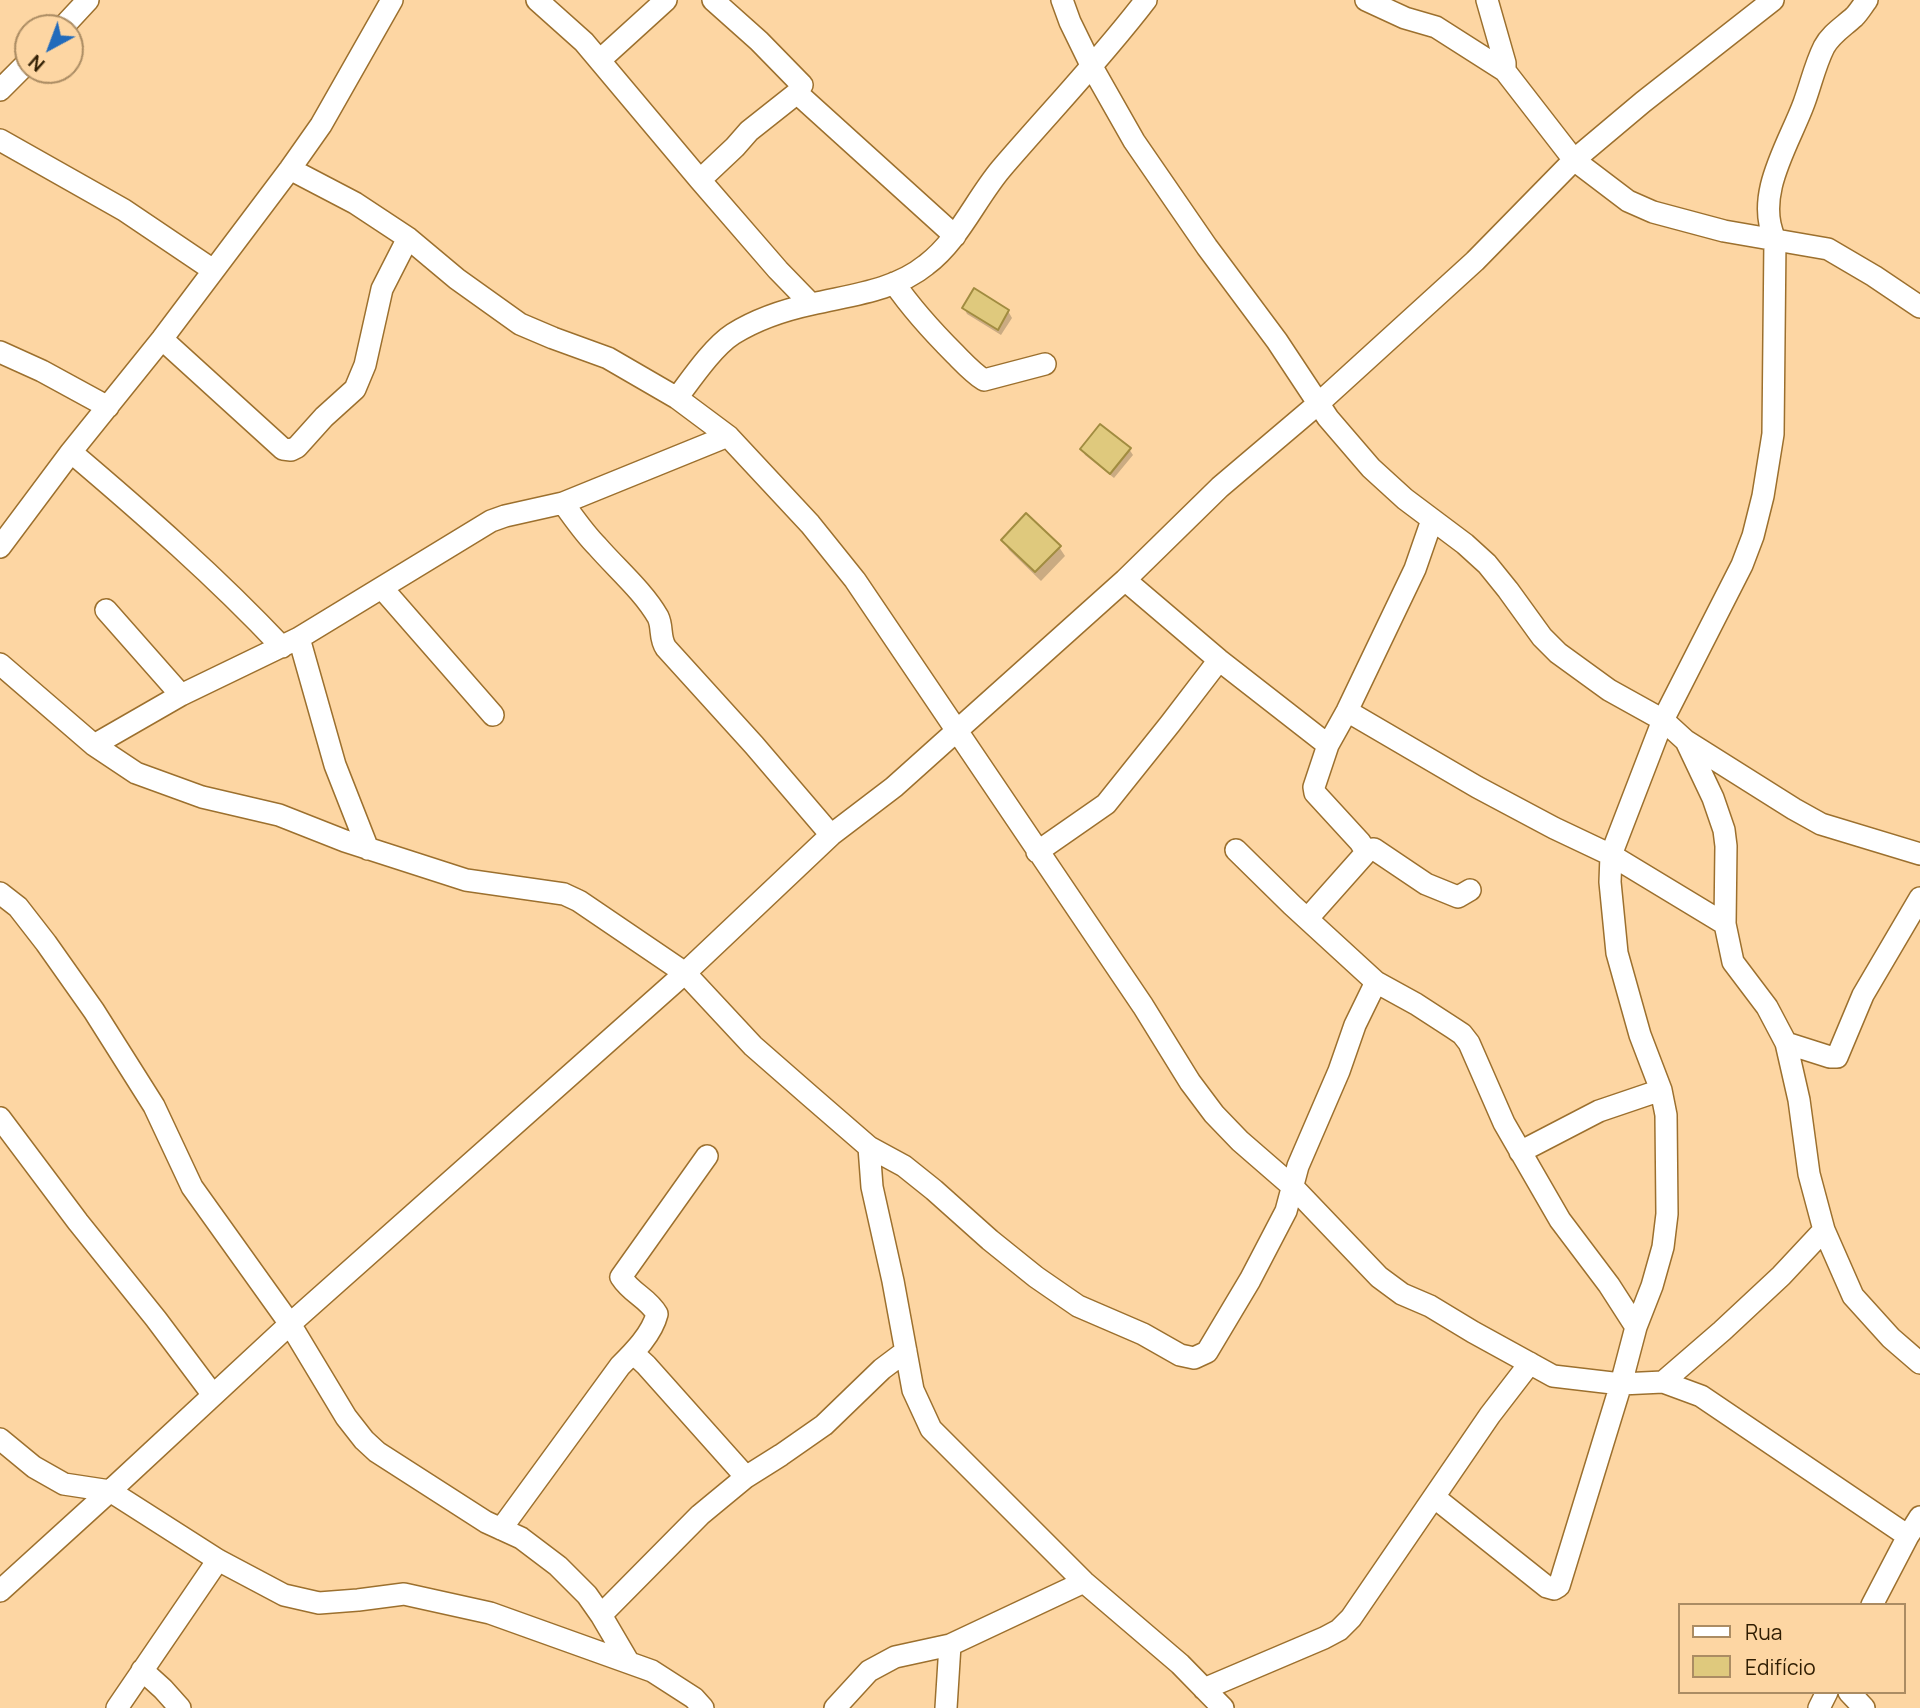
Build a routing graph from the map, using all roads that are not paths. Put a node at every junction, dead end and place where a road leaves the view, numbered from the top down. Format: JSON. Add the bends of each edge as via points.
{"nodes":[{"id":1,"x":88,"y":0,"type":"edge"},
{"id":2,"x":392,"y":0,"type":"edge"},
{"id":3,"x":537,"y":0,"type":"edge"},
{"id":4,"x":666,"y":0,"type":"edge"},
{"id":5,"x":713,"y":0,"type":"edge"},
{"id":6,"x":1062,"y":0,"type":"edge"},
{"id":7,"x":1146,"y":0,"type":"edge"},
{"id":8,"x":1366,"y":0,"type":"edge"},
{"id":9,"x":1487,"y":0,"type":"edge"},
{"id":10,"x":1773,"y":0,"type":"edge"},
{"id":11,"x":1867,"y":0,"type":"edge"},
{"id":12,"x":75,"y":14,"type":"edge"},
{"id":13,"x":600,"y":61,"type":"junction"},
{"id":14,"x":1092,"y":67,"type":"junction"},
{"id":15,"x":1505,"y":71,"type":"junction"},
{"id":16,"x":14,"y":76,"type":"edge"},
{"id":17,"x":0,"y":90,"type":"edge"},
{"id":18,"x":797,"y":93,"type":"junction"},
{"id":19,"x":0,"y":140,"type":"edge"},
{"id":20,"x":1574,"y":160,"type":"junction"},
{"id":21,"x":290,"y":169,"type":"junction"},
{"id":22,"x":700,"y":180,"type":"junction"},
{"id":23,"x":955,"y":236,"type":"junction"},
{"id":24,"x":408,"y":238,"type":"junction"},
{"id":25,"x":1775,"y":239,"type":"junction"},
{"id":26,"x":213,"y":270,"type":"junction"},
{"id":27,"x":894,"y":284,"type":"junction"},
{"id":28,"x":811,"y":304,"type":"junction"},
{"id":29,"x":1920,"y":307,"type":"edge"},
{"id":30,"x":162,"y":339,"type":"junction"},
{"id":31,"x":0,"y":352,"type":"edge"},
{"id":32,"x":1045,"y":363,"type":"dead end"},
{"id":33,"x":677,"y":398,"type":"junction"},
{"id":34,"x":1319,"y":403,"type":"junction"},
{"id":35,"x":108,"y":407,"type":"junction"},
{"id":36,"x":728,"y":436,"type":"junction"},
{"id":37,"x":71,"y":452,"type":"junction"},
{"id":38,"x":562,"y":503,"type":"junction"},
{"id":39,"x":1432,"y":520,"type":"junction"},
{"id":40,"x":0,"y":547,"type":"edge"},
{"id":41,"x":1125,"y":580,"type":"junction"},
{"id":42,"x":382,"y":588,"type":"junction"},
{"id":43,"x":106,"y":610,"type":"dead end"},
{"id":44,"x":291,"y":643,"type":"junction"},
{"id":45,"x":1219,"y":660,"type":"junction"},
{"id":46,"x":0,"y":664,"type":"edge"},
{"id":47,"x":181,"y":695,"type":"junction"},
{"id":48,"x":1347,"y":711,"type":"junction"},
{"id":49,"x":493,"y":715,"type":"dead end"},
{"id":50,"x":1663,"y":720,"type":"junction"},
{"id":51,"x":956,"y":731,"type":"junction"},
{"id":52,"x":1686,"y":741,"type":"junction"},
{"id":53,"x":94,"y":745,"type":"junction"},
{"id":54,"x":1328,"y":745,"type":"junction"},
{"id":55,"x":831,"y":835,"type":"junction"},
{"id":56,"x":368,"y":849,"type":"junction"},
{"id":57,"x":1236,"y":850,"type":"dead end"},
{"id":58,"x":1365,"y":850,"type":"junction"},
{"id":59,"x":1037,"y":852,"type":"junction"},
{"id":60,"x":1920,"y":854,"type":"edge"},
{"id":61,"x":1611,"y":855,"type":"junction"},
{"id":62,"x":1470,"y":890,"type":"dead end"},
{"id":63,"x":0,"y":893,"type":"edge"},
{"id":64,"x":1920,"y":898,"type":"edge"},
{"id":65,"x":1308,"y":918,"type":"junction"},
{"id":66,"x":1726,"y":924,"type":"junction"},
{"id":67,"x":685,"y":973,"type":"junction"},
{"id":68,"x":1376,"y":982,"type":"junction"},
{"id":69,"x":1786,"y":1043,"type":"junction"},
{"id":70,"x":1661,"y":1090,"type":"junction"},
{"id":71,"x":0,"y":1118,"type":"edge"},
{"id":72,"x":869,"y":1147,"type":"junction"},
{"id":73,"x":1520,"y":1152,"type":"junction"},
{"id":74,"x":707,"y":1156,"type":"dead end"},
{"id":75,"x":1293,"y":1187,"type":"junction"},
{"id":76,"x":1824,"y":1230,"type":"junction"},
{"id":77,"x":290,"y":1324,"type":"junction"},
{"id":78,"x":1636,"y":1327,"type":"junction"},
{"id":79,"x":906,"y":1351,"type":"junction"},
{"id":80,"x":633,"y":1353,"type":"junction"},
{"id":81,"x":1530,"y":1363,"type":"junction"},
{"id":82,"x":1920,"y":1363,"type":"edge"},
{"id":83,"x":1663,"y":1382,"type":"junction"},
{"id":84,"x":1621,"y":1384,"type":"junction"},
{"id":85,"x":212,"y":1395,"type":"junction"},
{"id":86,"x":0,"y":1439,"type":"edge"},
{"id":87,"x":746,"y":1477,"type":"junction"},
{"id":88,"x":110,"y":1492,"type":"junction"},
{"id":89,"x":1434,"y":1497,"type":"junction"},
{"id":90,"x":1920,"y":1517,"type":"edge"},
{"id":91,"x":500,"y":1529,"type":"junction"},
{"id":92,"x":1908,"y":1536,"type":"junction"},
{"id":93,"x":218,"y":1560,"type":"junction"},
{"id":94,"x":1084,"y":1582,"type":"junction"},
{"id":95,"x":0,"y":1591,"type":"edge"},
{"id":96,"x":1873,"y":1603,"type":"edge"},
{"id":97,"x":601,"y":1615,"type":"junction"},
{"id":98,"x":950,"y":1645,"type":"junction"},
{"id":99,"x":628,"y":1661,"type":"junction"},
{"id":100,"x":142,"y":1670,"type":"junction"},
{"id":101,"x":1203,"y":1689,"type":"junction"},
{"id":102,"x":1851,"y":1694,"type":"edge"},
{"id":103,"x":949,"y":1706,"type":"edge"},
{"id":104,"x":117,"y":1708,"type":"edge"},
{"id":105,"x":180,"y":1708,"type":"edge"},
{"id":106,"x":703,"y":1708,"type":"edge"},
{"id":107,"x":835,"y":1708,"type":"edge"},
{"id":108,"x":1223,"y":1708,"type":"edge"},
{"id":109,"x":1864,"y":1708,"type":"edge"}],
"edges":[{"from":1,"to":12,"type":"street"},
{"from":2,"to":21,"type":"street","via":[[321,125]]},
{"from":3,"to":13,"type":"street"},
{"from":4,"to":13,"type":"street"},
{"from":5,"to":18,"type":"street","via":[[802,85]]},
{"from":6,"to":14,"type":"street"},
{"from":7,"to":14,"type":"street"},
{"from":8,"to":15,"type":"street","via":[[1436,27]]},
{"from":9,"to":15,"type":"street"},
{"from":10,"to":20,"type":"street"},
{"from":11,"to":25,"type":"street","via":[[1825,45],[1774,172],[1769,218]]},
{"from":13,"to":22,"type":"street"},
{"from":14,"to":23,"type":"street","via":[[999,172]]},
{"from":14,"to":34,"type":"street","via":[[1134,141]]},
{"from":15,"to":20,"type":"street"},
{"from":16,"to":17,"type":"street"},
{"from":18,"to":22,"type":"street","via":[[749,131]]},
{"from":18,"to":23,"type":"street"},
{"from":19,"to":26,"type":"street","via":[[124,210]]},
{"from":20,"to":25,"type":"street","via":[[1628,201],[1653,212],[1724,232]]},
{"from":20,"to":34,"type":"street","via":[[1475,261]]},
{"from":21,"to":24,"type":"street"},
{"from":21,"to":26,"type":"street"},
{"from":22,"to":28,"type":"street"},
{"from":23,"to":27,"type":"street","via":[[928,264]]},
{"from":24,"to":30,"type":"street","via":[[382,289],[361,379],[291,450],[283,449]]},
{"from":24,"to":33,"type":"street","via":[[520,324],[608,358]]},
{"from":25,"to":29,"type":"street","via":[[1828,249]]},
{"from":25,"to":50,"type":"street","via":[[1773,434],[1763,496],[1742,565]]},
{"from":26,"to":30,"type":"street"},
{"from":27,"to":28,"type":"street"},
{"from":27,"to":32,"type":"street","via":[[941,341],[984,380]]},
{"from":28,"to":33,"type":"street","via":[[759,319],[719,344]]},
{"from":30,"to":35,"type":"street"},
{"from":31,"to":35,"type":"street"},
{"from":33,"to":36,"type":"street"},
{"from":34,"to":39,"type":"street","via":[[1371,468]]},
{"from":34,"to":41,"type":"street","via":[[1220,487]]},
{"from":35,"to":37,"type":"street"},
{"from":36,"to":38,"type":"street"},
{"from":36,"to":51,"type":"street","via":[[855,580]]},
{"from":37,"to":40,"type":"street"},
{"from":37,"to":44,"type":"street","via":[[251,614]]},
{"from":38,"to":42,"type":"street","via":[[491,521]]},
{"from":38,"to":55,"type":"street","via":[[653,611],[666,648]]},
{"from":39,"to":48,"type":"street","via":[[1415,569]]},
{"from":39,"to":50,"type":"street","via":[[1495,572],[1558,653],[1609,690]]},
{"from":41,"to":45,"type":"street"},
{"from":41,"to":51,"type":"street"},
{"from":42,"to":44,"type":"street"},
{"from":42,"to":49,"type":"street"},
{"from":43,"to":47,"type":"street"},
{"from":44,"to":47,"type":"street"},
{"from":44,"to":56,"type":"street"},
{"from":45,"to":54,"type":"street"},
{"from":45,"to":59,"type":"street","via":[[1105,804]]},
{"from":46,"to":53,"type":"street"},
{"from":47,"to":53,"type":"street"},
{"from":48,"to":54,"type":"street"},
{"from":48,"to":61,"type":"street","via":[[1488,793]]},
{"from":50,"to":52,"type":"street"},
{"from":50,"to":61,"type":"street"},
{"from":51,"to":55,"type":"street"},
{"from":51,"to":59,"type":"street"},
{"from":52,"to":60,"type":"street","via":[[1821,824]]},
{"from":52,"to":66,"type":"street","via":[[1724,830]]},
{"from":53,"to":56,"type":"street","via":[[136,773],[202,797],[279,815]]},
{"from":54,"to":58,"type":"street","via":[[1315,793]]},
{"from":55,"to":67,"type":"street"},
{"from":56,"to":67,"type":"street","via":[[466,880],[564,894]]},
{"from":57,"to":65,"type":"street"},
{"from":58,"to":62,"type":"street","via":[[1374,849],[1426,884],[1458,897]]},
{"from":58,"to":65,"type":"street"},
{"from":59,"to":75,"type":"street","via":[[1214,1114]]},
{"from":61,"to":66,"type":"street"},
{"from":61,"to":70,"type":"street","via":[[1617,953]]},
{"from":63,"to":77,"type":"street","via":[[18,907],[94,1011],[154,1106],[191,1187]]},
{"from":64,"to":69,"type":"street","via":[[1863,995],[1837,1058]]},
{"from":65,"to":68,"type":"street"},
{"from":66,"to":69,"type":"street","via":[[1733,962],[1767,1007]]},
{"from":67,"to":72,"type":"street","via":[[753,1046]]},
{"from":67,"to":77,"type":"street"},
{"from":68,"to":73,"type":"street","via":[[1416,1004],[1469,1043]]},
{"from":68,"to":75,"type":"street","via":[[1297,1166]]},
{"from":69,"to":76,"type":"street","via":[[1809,1174]]},
{"from":70,"to":73,"type":"street","via":[[1599,1111]]},
{"from":70,"to":78,"type":"street","via":[[1666,1115],[1667,1214],[1663,1247]]},
{"from":71,"to":85,"type":"street"},
{"from":72,"to":75,"type":"street","via":[[904,1166],[1008,1255],[1079,1306],[1194,1358],[1207,1352],[1250,1280],[1286,1211]]},
{"from":72,"to":79,"type":"street","via":[[872,1187]]},
{"from":73,"to":78,"type":"street","via":[[1560,1220]]},
{"from":74,"to":80,"type":"street","via":[[621,1277],[657,1314]]},
{"from":75,"to":81,"type":"street","via":[[1379,1277]]},
{"from":76,"to":82,"type":"street","via":[[1853,1296]]},
{"from":76,"to":83,"type":"street","via":[[1781,1276]]},
{"from":77,"to":85,"type":"street"},
{"from":77,"to":91,"type":"street","via":[[364,1440]]},
{"from":78,"to":84,"type":"street"},
{"from":79,"to":87,"type":"street","via":[[824,1425]]},
{"from":79,"to":94,"type":"street","via":[[913,1390],[931,1429]]},
{"from":80,"to":87,"type":"street"},
{"from":80,"to":91,"type":"street"},
{"from":81,"to":84,"type":"street","via":[[1553,1376]]},
{"from":81,"to":89,"type":"street"},
{"from":83,"to":84,"type":"street"},
{"from":83,"to":92,"type":"street","via":[[1702,1396]]},
{"from":84,"to":89,"type":"street","via":[[1559,1586],[1547,1587]]},
{"from":85,"to":88,"type":"street"},
{"from":86,"to":88,"type":"street","via":[[64,1484]]},
{"from":87,"to":97,"type":"street","via":[[700,1515]]},
{"from":88,"to":93,"type":"street"},
{"from":88,"to":95,"type":"street"},
{"from":89,"to":101,"type":"street","via":[[1339,1630]]},
{"from":90,"to":92,"type":"street"},
{"from":91,"to":97,"type":"street","via":[[521,1538],[558,1566]]},
{"from":92,"to":96,"type":"street"},
{"from":93,"to":99,"type":"street","via":[[284,1595],[319,1603],[404,1594],[490,1613]]},
{"from":93,"to":100,"type":"street"},
{"from":94,"to":98,"type":"street"},
{"from":94,"to":101,"type":"street"},
{"from":97,"to":99,"type":"street"},
{"from":98,"to":103,"type":"street"},
{"from":98,"to":107,"type":"street","via":[[895,1657],[869,1671]]},
{"from":99,"to":106,"type":"street","via":[[652,1671]]},
{"from":100,"to":104,"type":"street"},
{"from":100,"to":105,"type":"street"},
{"from":101,"to":108,"type":"street"},
{"from":102,"to":109,"type":"street"}]}
